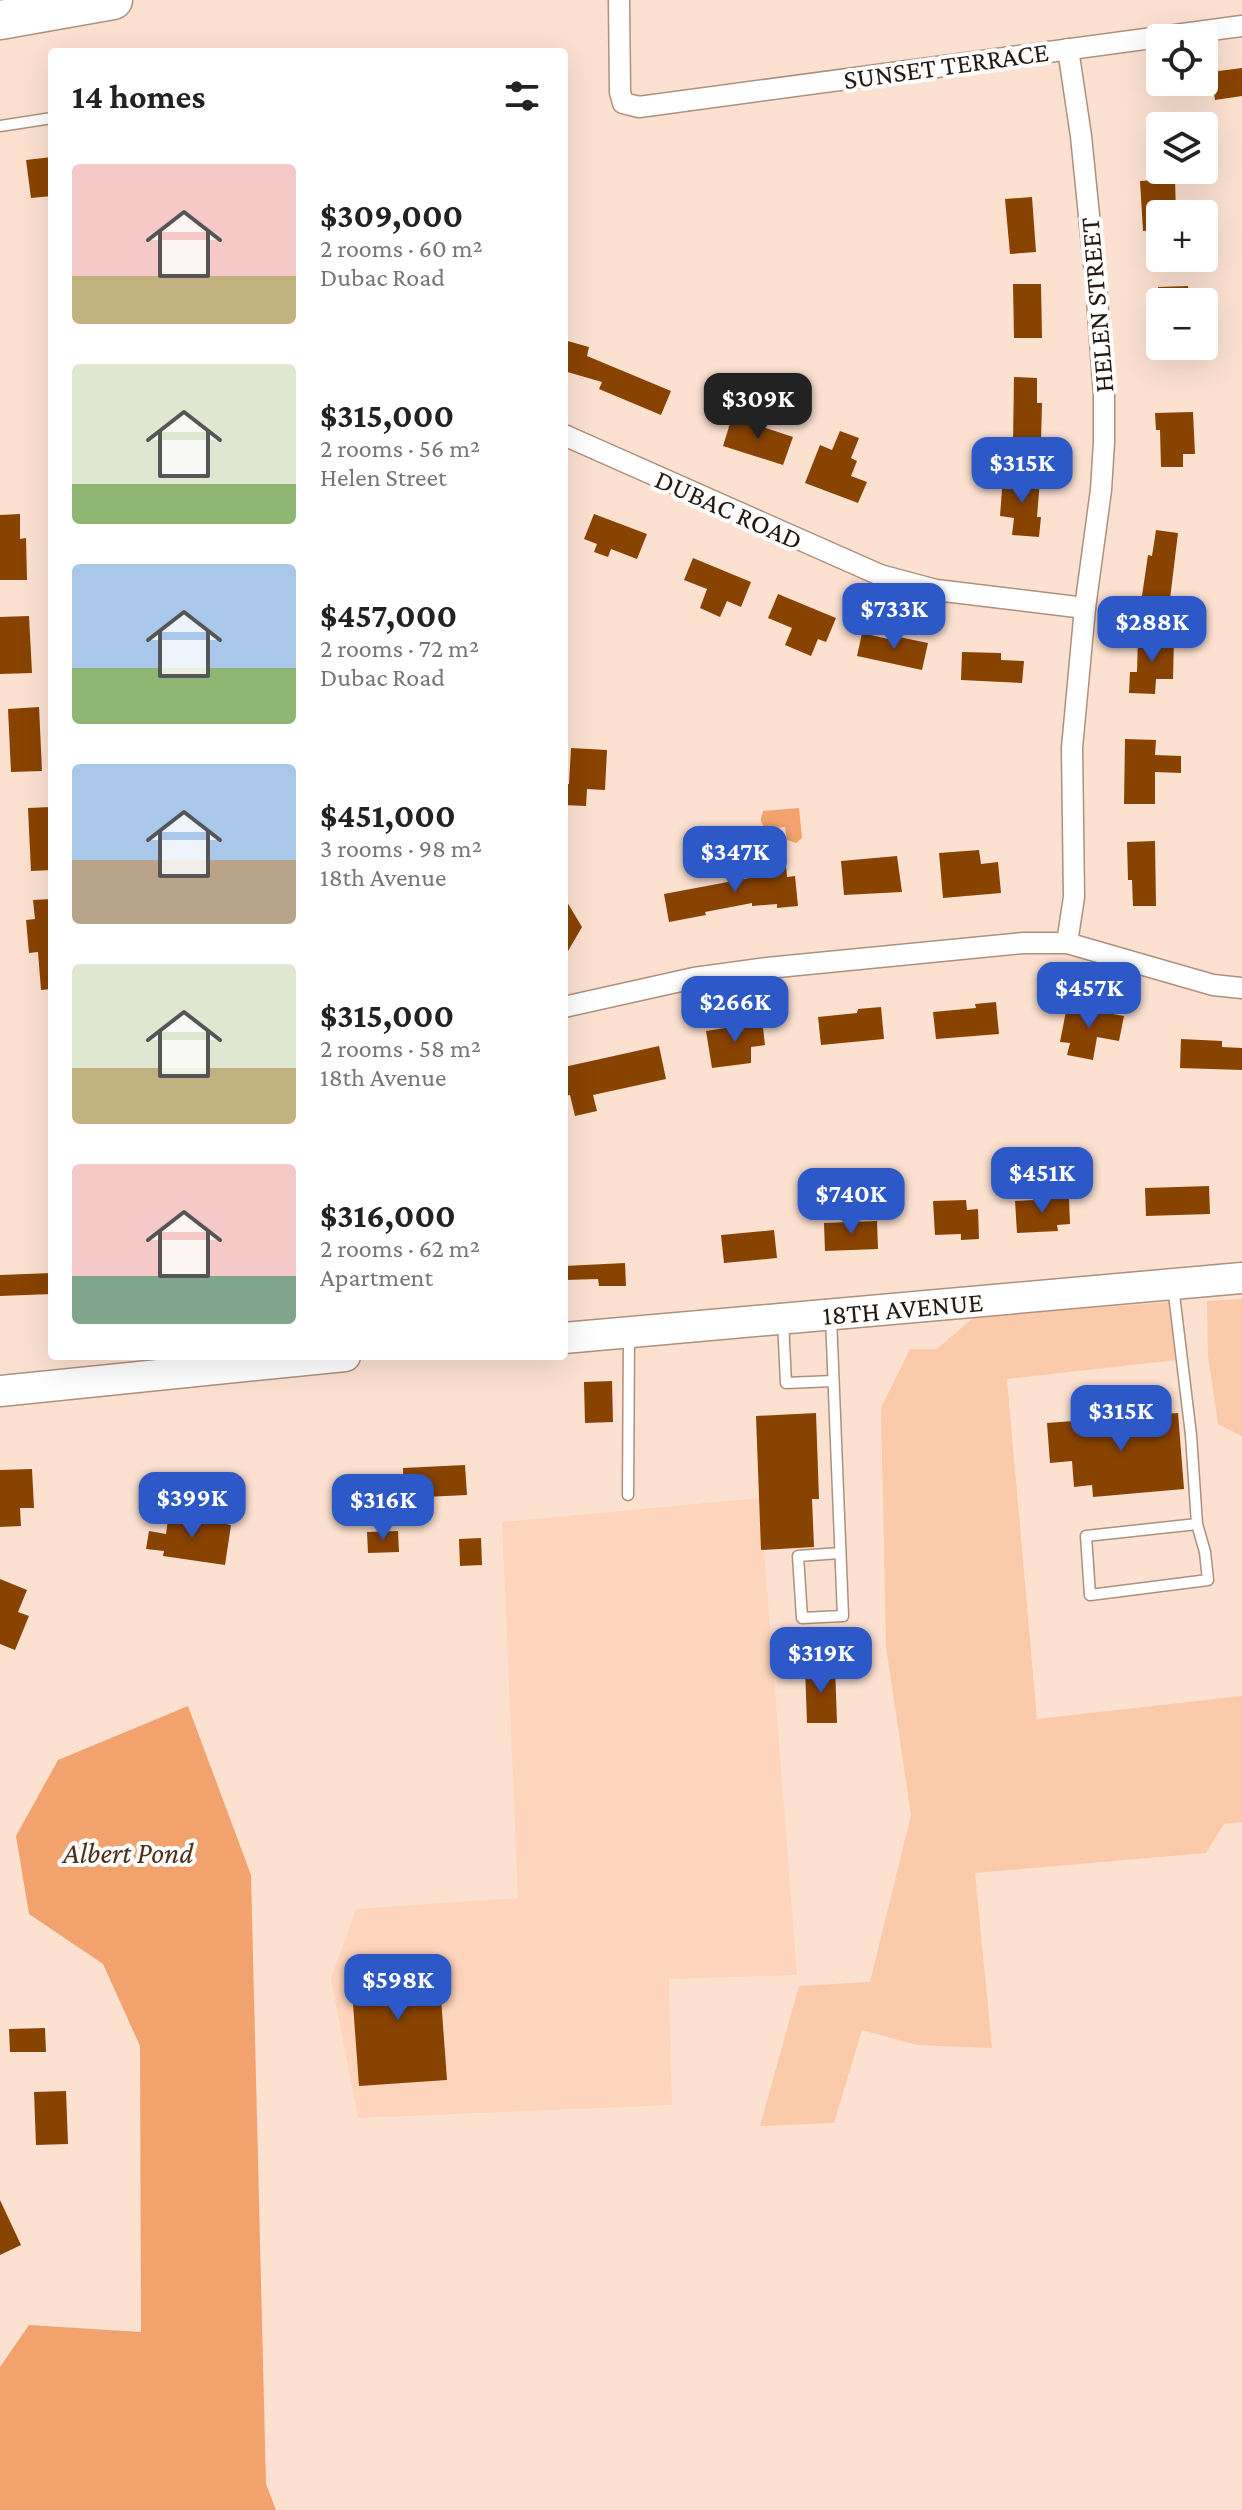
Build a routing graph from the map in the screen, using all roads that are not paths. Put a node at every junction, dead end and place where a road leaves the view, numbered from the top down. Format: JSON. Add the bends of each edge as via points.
{"nodes":[{"id":1,"x":113,"y":0,"type":"edge"},
{"id":2,"x":619,"y":0,"type":"edge"},
{"id":3,"x":0,"y":20,"type":"edge"},
{"id":4,"x":1242,"y":26,"type":"edge"},
{"id":5,"x":1068,"y":49,"type":"junction"},
{"id":6,"x":48,"y":119,"type":"edge"},
{"id":7,"x":0,"y":126,"type":"edge"},
{"id":8,"x":568,"y":437,"type":"edge"},
{"id":9,"x":1085,"y":608,"type":"junction"},
{"id":10,"x":1067,"y":943,"type":"junction"},
{"id":11,"x":1242,"y":988,"type":"edge"},
{"id":12,"x":568,"y":1006,"type":"edge"},
{"id":13,"x":1242,"y":1278,"type":"edge"},
{"id":14,"x":1172,"y":1284,"type":"junction"},
{"id":15,"x":831,"y":1315,"type":"junction"},
{"id":16,"x":783,"y":1319,"type":"junction"},
{"id":17,"x":629,"y":1332,"type":"junction"},
{"id":18,"x":568,"y":1338,"type":"edge"},
{"id":19,"x":306,"y":1360,"type":"edge"},
{"id":20,"x":833,"y":1381,"type":"junction"},
{"id":21,"x":0,"y":1391,"type":"edge"},
{"id":22,"x":628,"y":1495,"type":"dead end"},
{"id":23,"x":1197,"y":1524,"type":"junction"},
{"id":24,"x":840,"y":1553,"type":"junction"}],
"edges":[{"from":1,"to":3,"type":"highway"},
{"from":2,"to":5,"type":"street","name":"SUNSET TERRACE","via":[[620,92],[623,103],[631,106]]},
{"from":4,"to":5,"type":"street","name":"SUNSET TERRACE"},
{"from":5,"to":9,"type":"street","name":"HELEN STREET","via":[[1104,395],[1101,490]]},
{"from":6,"to":7,"type":"lane"},
{"from":8,"to":9,"type":"street","name":"DUBAC ROAD","via":[[880,575],[936,590]]},
{"from":9,"to":10,"type":"street","name":"HELEN STREET","via":[[1072,748],[1074,897]]},
{"from":10,"to":11,"type":"street","via":[[1213,985]]},
{"from":10,"to":12,"type":"street","via":[[767,968]]},
{"from":13,"to":14,"type":"street","name":"18TH AVENUE"},
{"from":14,"to":15,"type":"street","name":"18TH AVENUE"},
{"from":14,"to":23,"type":"lane"},
{"from":15,"to":16,"type":"street","name":"18TH AVENUE"},
{"from":15,"to":20,"type":"lane"},
{"from":16,"to":17,"type":"street","name":"18TH AVENUE"},
{"from":16,"to":20,"type":"lane","via":[[786,1383]]},
{"from":17,"to":18,"type":"street","name":"18TH AVENUE"},
{"from":17,"to":22,"type":"lane"},
{"from":19,"to":21,"type":"street"},
{"from":20,"to":24,"type":"lane"},
{"from":23,"to":23,"type":"lane","via":[[1086,1536],[1090,1595],[1208,1580]]},
{"from":24,"to":24,"type":"lane","via":[[843,1616],[802,1618],[798,1556]]}]}
